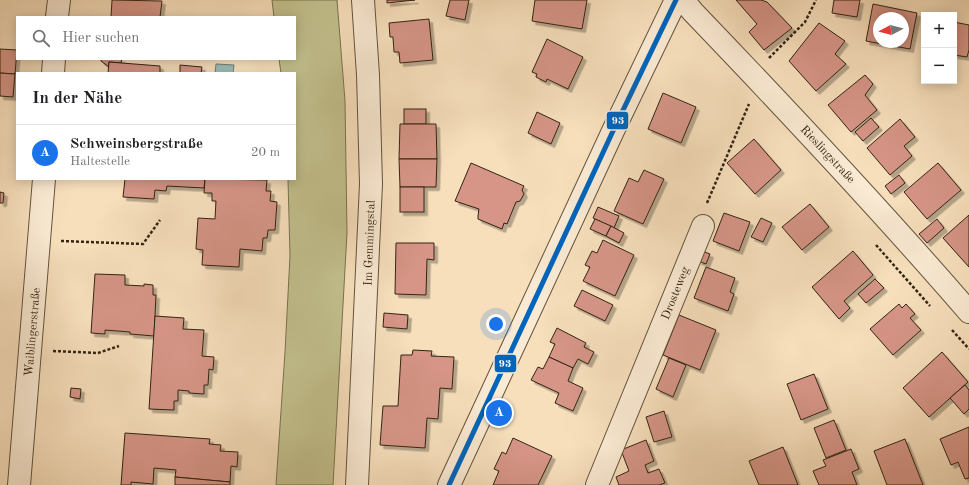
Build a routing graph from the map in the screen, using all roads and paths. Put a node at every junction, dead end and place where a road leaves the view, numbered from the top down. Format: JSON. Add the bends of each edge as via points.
{"nodes":[{"id":1,"x":59,"y":0,"type":"edge"},
{"id":2,"x":363,"y":0,"type":"edge"},
{"id":3,"x":676,"y":0,"type":"edge"},
{"id":4,"x":683,"y":0,"type":"edge"},
{"id":5,"x":816,"y":0,"type":"edge"},
{"id":6,"x":57,"y":16,"type":"edge"},
{"id":7,"x":54,"y":60,"type":"edge"},
{"id":8,"x":53,"y":72,"type":"edge"},
{"id":9,"x":753,"y":75,"type":"junction"},
{"id":10,"x":750,"y":102,"type":"dead end"},
{"id":11,"x":44,"y":180,"type":"edge"},
{"id":12,"x":160,"y":220,"type":"dead end"},
{"id":13,"x":703,"y":226,"type":"joint"},
{"id":14,"x":39,"y":240,"type":"junction"},
{"id":15,"x":969,"y":312,"type":"edge"},
{"id":16,"x":119,"y":346,"type":"dead end"},
{"id":17,"x":30,"y":350,"type":"junction"},
{"id":18,"x":19,"y":485,"type":"edge"},
{"id":19,"x":357,"y":485,"type":"edge"},
{"id":20,"x":449,"y":485,"type":"edge"},
{"id":21,"x":597,"y":485,"type":"edge"}],
"edges":[{"from":1,"to":6,"type":"street"},
{"from":2,"to":19,"type":"street","name":"Im Gemmingstal","via":[[371,184]]},
{"from":3,"to":20,"type":"street"},
{"from":4,"to":9,"type":"street","name":"Rieslingstraße"},
{"from":5,"to":9,"type":"path","via":[[805,22]]},
{"from":7,"to":8,"type":"street"},
{"from":9,"to":15,"type":"street","name":"Rieslingstraße","via":[[884,215]]},
{"from":10,"to":13,"type":"path","via":[[700,219]]},
{"from":11,"to":14,"type":"street","name":"Waiblingerstraße"},
{"from":12,"to":14,"type":"path","via":[[143,244]]},
{"from":13,"to":21,"type":"street","name":"Drosteweg"},
{"from":14,"to":17,"type":"street","name":"Waiblingerstraße"},
{"from":16,"to":17,"type":"path","via":[[98,353]]},
{"from":17,"to":18,"type":"street","name":"Waiblingerstraße"}]}
